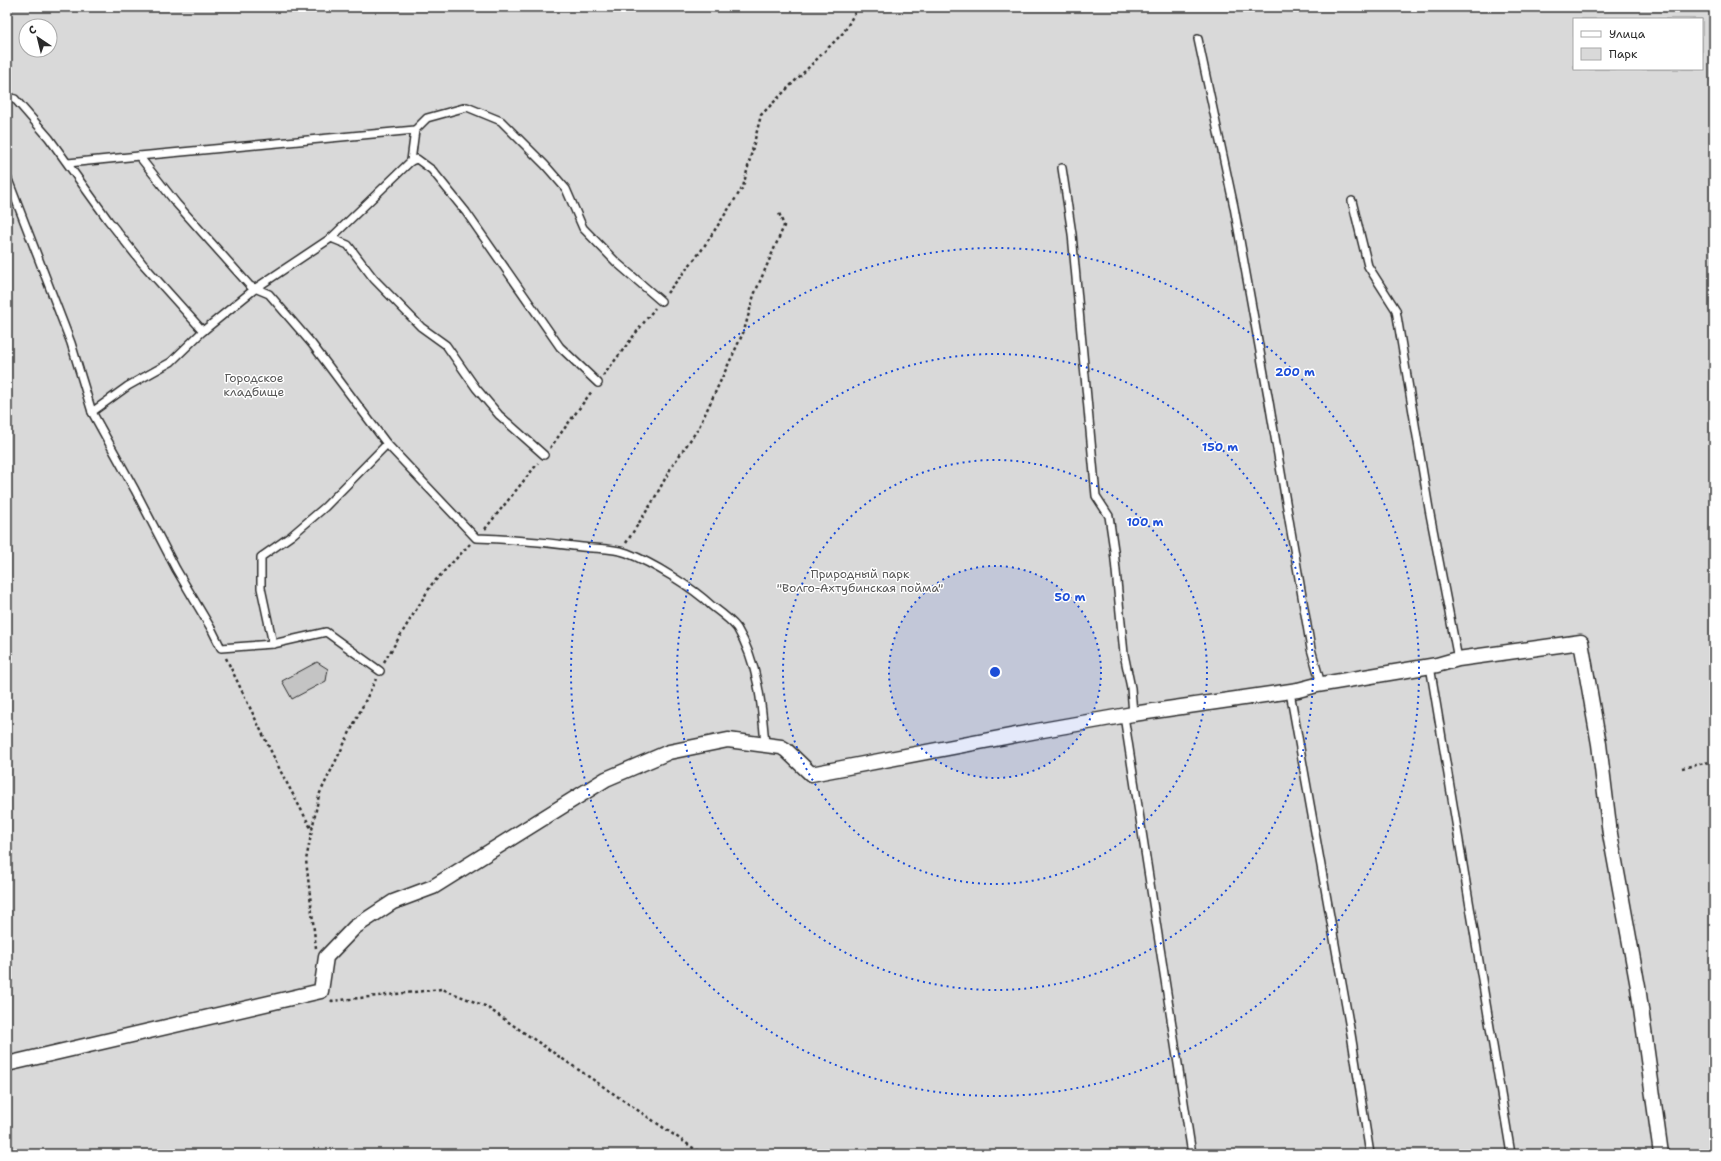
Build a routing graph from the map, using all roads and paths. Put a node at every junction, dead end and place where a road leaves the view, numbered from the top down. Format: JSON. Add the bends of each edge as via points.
{"nodes":[{"id":1,"x":858,"y":7,"type":"edge"},
{"id":2,"x":1198,"y":39,"type":"dead end"},
{"id":3,"x":7,"y":97,"type":"edge"},
{"id":4,"x":415,"y":130,"type":"junction"},
{"id":5,"x":139,"y":156,"type":"junction"},
{"id":6,"x":411,"y":161,"type":"junction"},
{"id":7,"x":68,"y":163,"type":"junction"},
{"id":8,"x":1062,"y":168,"type":"dead end"},
{"id":9,"x":7,"y":177,"type":"edge"},
{"id":10,"x":1352,"y":201,"type":"dead end"},
{"id":11,"x":780,"y":213,"type":"dead end"},
{"id":12,"x":331,"y":238,"type":"junction"},
{"id":13,"x":256,"y":288,"type":"junction"},
{"id":14,"x":661,"y":301,"type":"junction"},
{"id":15,"x":203,"y":331,"type":"junction"},
{"id":16,"x":598,"y":383,"type":"junction"},
{"id":17,"x":92,"y":412,"type":"junction"},
{"id":18,"x":387,"y":444,"type":"junction"},
{"id":19,"x":544,"y":455,"type":"junction"},
{"id":20,"x":476,"y":538,"type":"junction"},
{"id":21,"x":620,"y":552,"type":"junction"},
{"id":22,"x":273,"y":644,"type":"junction"},
{"id":23,"x":221,"y":648,"type":"junction"},
{"id":24,"x":1458,"y":660,"type":"junction"},
{"id":25,"x":1430,"y":666,"type":"junction"},
{"id":26,"x":380,"y":671,"type":"junction"},
{"id":27,"x":1321,"y":684,"type":"junction"},
{"id":28,"x":1290,"y":692,"type":"junction"},
{"id":29,"x":1128,"y":715,"type":"junction"},
{"id":30,"x":765,"y":745,"type":"junction"},
{"id":31,"x":1714,"y":761,"type":"edge"},
{"id":32,"x":1682,"y":768,"type":"dead end"},
{"id":33,"x":312,"y":830,"type":"junction"},
{"id":34,"x":316,"y":952,"type":"dead end"},
{"id":35,"x":321,"y":991,"type":"junction"},
{"id":36,"x":7,"y":1064,"type":"edge"},
{"id":37,"x":702,"y":1154,"type":"edge"},
{"id":38,"x":1192,"y":1154,"type":"edge"},
{"id":39,"x":1370,"y":1154,"type":"edge"},
{"id":40,"x":1511,"y":1154,"type":"edge"},
{"id":41,"x":1661,"y":1154,"type":"edge"}],
"edges":[{"from":1,"to":14,"type":"path","via":[[844,32],[761,115],[743,187],[701,251]]},
{"from":2,"to":27,"type":"lane","via":[[1234,207],[1311,649]]},
{"from":3,"to":7,"type":"lane","via":[[15,99]]},
{"from":4,"to":5,"type":"lane"},
{"from":4,"to":6,"type":"lane"},
{"from":4,"to":14,"type":"lane","via":[[427,118],[467,107],[501,121],[545,164],[566,189],[583,228],[616,262]]},
{"from":5,"to":7,"type":"lane"},
{"from":5,"to":13,"type":"lane","via":[[176,203],[250,286]]},
{"from":6,"to":12,"type":"lane"},
{"from":6,"to":16,"type":"lane","via":[[417,159],[432,170],[466,212],[560,347]]},
{"from":7,"to":15,"type":"lane","via":[[132,251]]},
{"from":8,"to":29,"type":"lane","via":[[1072,234],[1096,496],[1109,516],[1124,654],[1131,688]]},
{"from":9,"to":17,"type":"lane","via":[[71,344]]},
{"from":10,"to":24,"type":"lane","via":[[1368,266],[1396,310],[1429,509]]},
{"from":11,"to":21,"type":"path","via":[[784,226],[754,295],[744,331],[712,400],[698,429],[672,466]]},
{"from":12,"to":13,"type":"lane"},
{"from":12,"to":19,"type":"lane","via":[[348,245],[374,279],[421,326],[446,345],[476,388],[500,415]]},
{"from":13,"to":15,"type":"lane"},
{"from":13,"to":18,"type":"lane","via":[[269,294],[312,344]]},
{"from":14,"to":16,"type":"path"},
{"from":15,"to":17,"type":"lane","via":[[171,362],[128,386]]},
{"from":16,"to":19,"type":"path"},
{"from":17,"to":23,"type":"lane"},
{"from":18,"to":20,"type":"lane"},
{"from":18,"to":22,"type":"lane","via":[[325,507],[261,557],[261,588]]},
{"from":19,"to":20,"type":"path"},
{"from":20,"to":21,"type":"lane","via":[[527,540]]},
{"from":20,"to":26,"type":"path","via":[[432,584]]},
{"from":21,"to":30,"type":"lane","via":[[657,568],[700,595],[736,627],[754,667],[762,708]]},
{"from":22,"to":23,"type":"lane"},
{"from":22,"to":26,"type":"lane","via":[[326,632]]},
{"from":23,"to":33,"type":"path"},
{"from":24,"to":25,"type":"street"},
{"from":24,"to":41,"type":"street","via":[[1581,642],[1600,744],[1610,834],[1638,987]]},
{"from":25,"to":27,"type":"street"},
{"from":25,"to":40,"type":"lane"},
{"from":26,"to":33,"type":"path","via":[[319,795]]},
{"from":27,"to":28,"type":"street"},
{"from":28,"to":29,"type":"street"},
{"from":28,"to":39,"type":"lane"},
{"from":29,"to":30,"type":"street","via":[[938,748],[811,774],[784,748]]},
{"from":29,"to":38,"type":"lane"},
{"from":30,"to":35,"type":"street","via":[[728,740],[669,752],[606,779],[433,887],[393,902],[355,927],[326,957]]},
{"from":31,"to":32,"type":"path"},
{"from":33,"to":34,"type":"path","via":[[306,860]]},
{"from":35,"to":36,"type":"street"},
{"from":35,"to":37,"type":"path","via":[[332,1001],[442,989],[486,1006]]}]}
